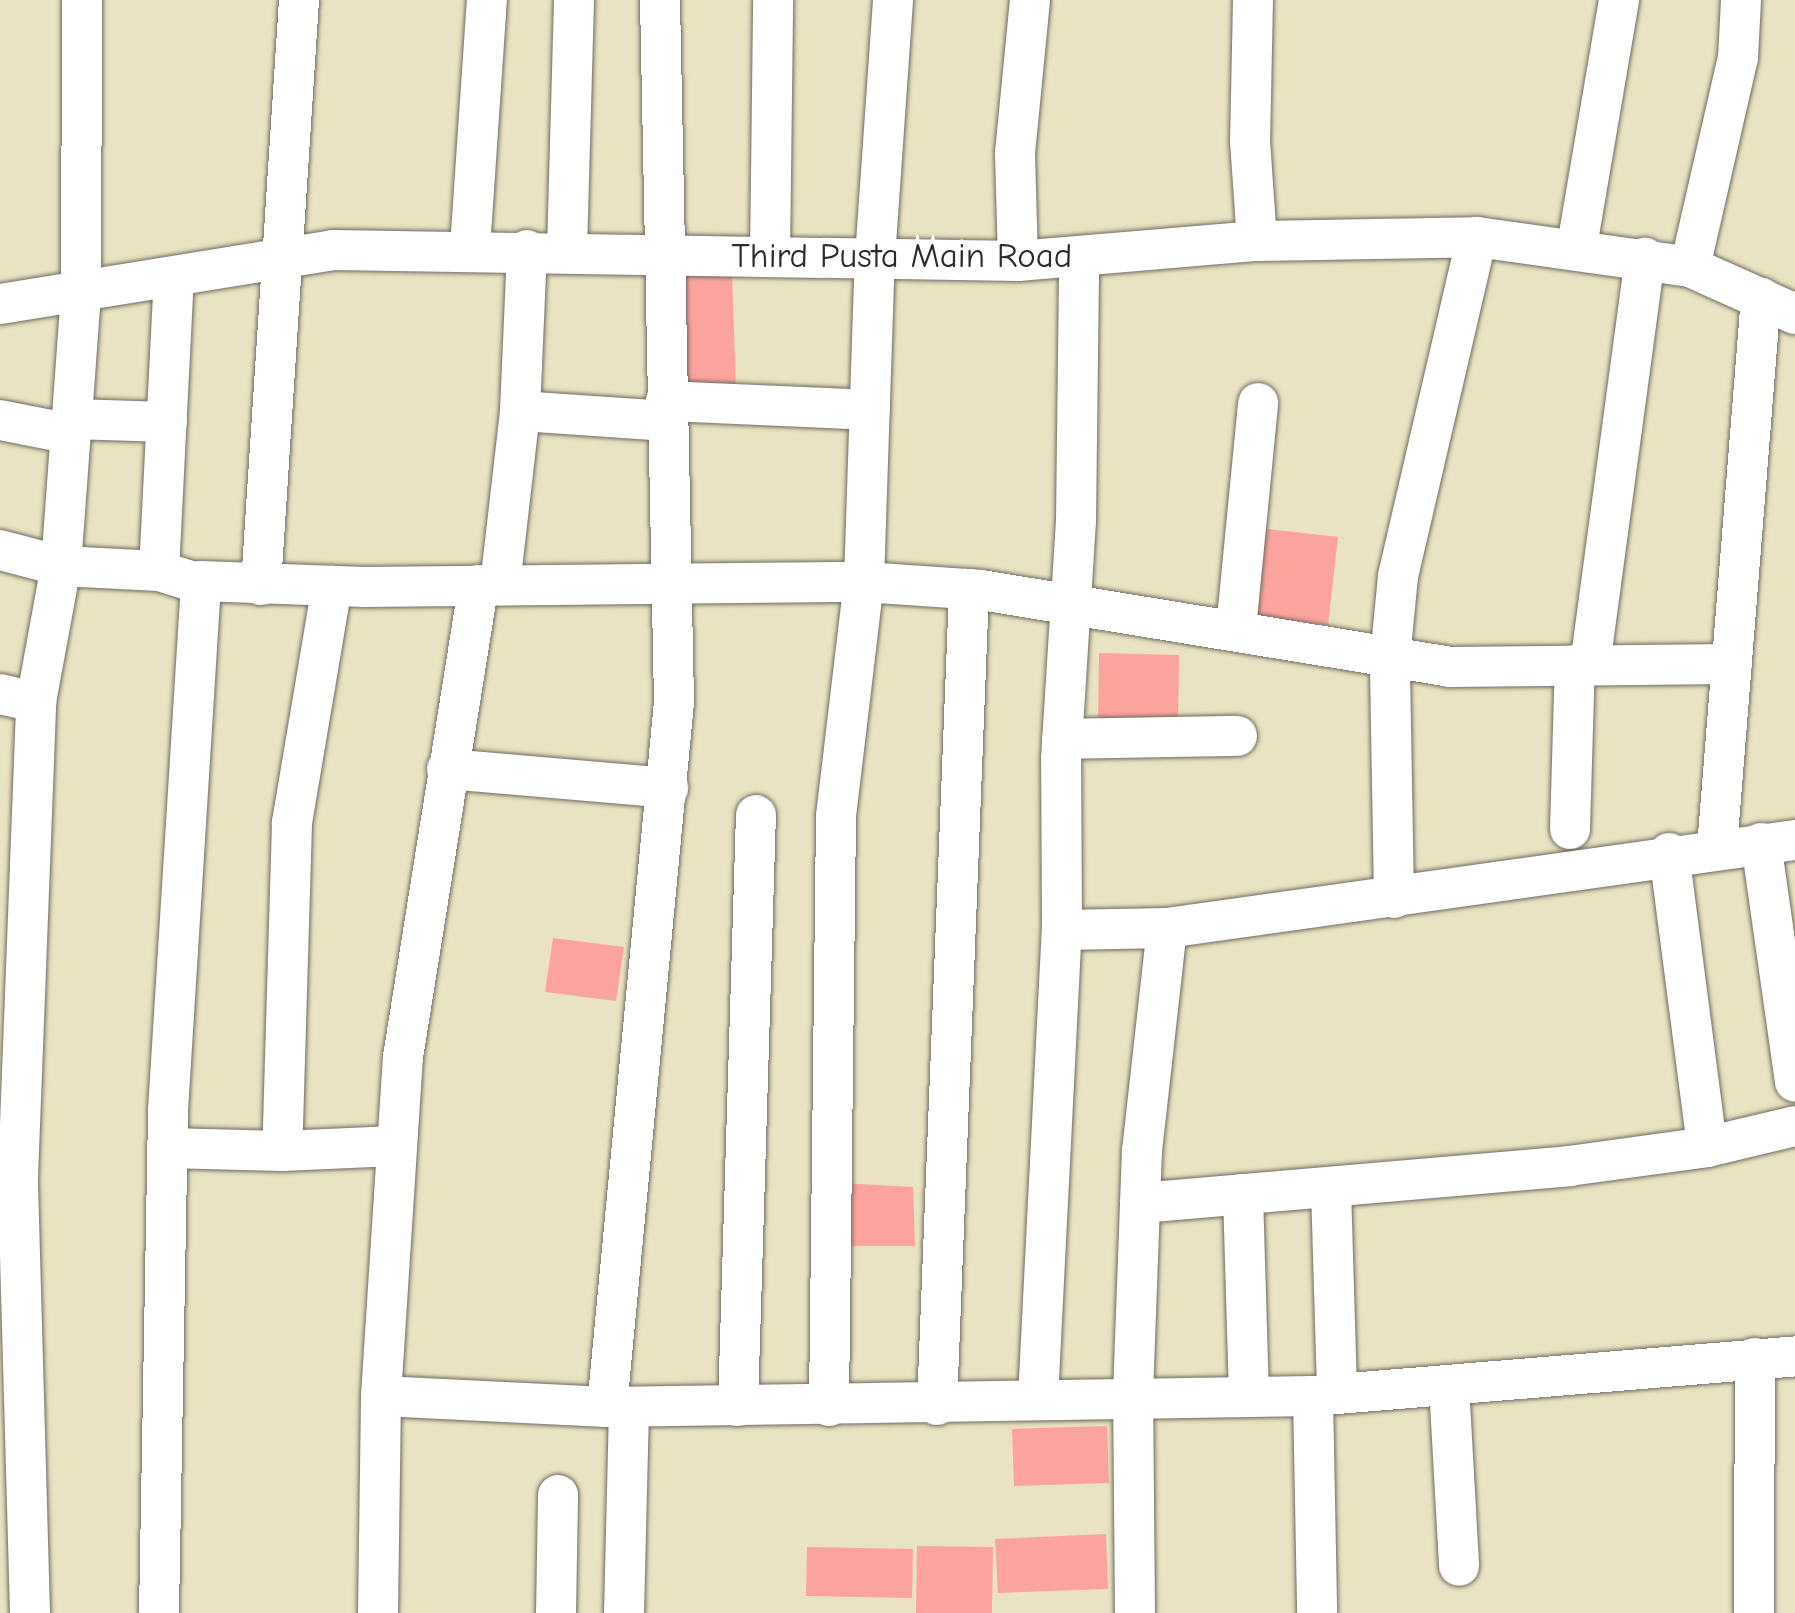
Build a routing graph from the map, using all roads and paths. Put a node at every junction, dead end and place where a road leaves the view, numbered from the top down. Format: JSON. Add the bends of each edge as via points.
{"nodes":[{"id":1,"x":82,"y":0,"type":"edge"},
{"id":2,"x":299,"y":0,"type":"edge"},
{"id":3,"x":488,"y":0,"type":"edge"},
{"id":4,"x":574,"y":0,"type":"edge"},
{"id":5,"x":660,"y":0,"type":"edge"},
{"id":6,"x":773,"y":0,"type":"edge"},
{"id":7,"x":894,"y":0,"type":"edge"},
{"id":8,"x":1030,"y":0,"type":"edge"},
{"id":9,"x":1253,"y":0,"type":"edge"},
{"id":10,"x":1619,"y":0,"type":"edge"},
{"id":11,"x":1740,"y":0,"type":"edge"},
{"id":12,"x":1476,"y":237,"type":"junction"},
{"id":13,"x":1257,"y":241,"type":"junction"},
{"id":14,"x":1577,"y":246,"type":"junction"},
{"id":15,"x":470,"y":248,"type":"junction"},
{"id":16,"x":527,"y":250,"type":"junction"},
{"id":17,"x":567,"y":251,"type":"junction"},
{"id":18,"x":663,"y":255,"type":"junction"},
{"id":19,"x":770,"y":256,"type":"junction"},
{"id":20,"x":283,"y":257,"type":"junction"},
{"id":21,"x":875,"y":258,"type":"junction"},
{"id":22,"x":1079,"y":258,"type":"junction"},
{"id":23,"x":1645,"y":258,"type":"junction"},
{"id":24,"x":1018,"y":261,"type":"junction"},
{"id":25,"x":1690,"y":266,"type":"junction"},
{"id":26,"x":174,"y":277,"type":"junction"},
{"id":27,"x":82,"y":296,"type":"junction"},
{"id":28,"x":0,"y":304,"type":"edge"},
{"id":29,"x":1778,"y":306,"type":"edge"},
{"id":30,"x":1258,"y":403,"type":"dead end"},
{"id":31,"x":870,"y":410,"type":"junction"},
{"id":32,"x":520,"y":411,"type":"junction"},
{"id":33,"x":666,"y":411,"type":"junction"},
{"id":34,"x":0,"y":420,"type":"edge"},
{"id":35,"x":166,"y":422,"type":"junction"},
{"id":36,"x":71,"y":426,"type":"junction"},
{"id":37,"x":0,"y":550,"type":"edge"},
{"id":38,"x":61,"y":566,"type":"junction"},
{"id":39,"x":159,"y":571,"type":"junction"},
{"id":40,"x":200,"y":581,"type":"junction"},
{"id":41,"x":864,"y":582,"type":"junction"},
{"id":42,"x":489,"y":585,"type":"junction"},
{"id":43,"x":670,"y":585,"type":"junction"},
{"id":44,"x":261,"y":586,"type":"junction"},
{"id":45,"x":332,"y":586,"type":"junction"},
{"id":46,"x":969,"y":589,"type":"junction"},
{"id":47,"x":1073,"y":604,"type":"junction"},
{"id":48,"x":1236,"y":629,"type":"junction"},
{"id":49,"x":1390,"y":658,"type":"junction"},
{"id":50,"x":1732,"y":664,"type":"junction"},
{"id":51,"x":1582,"y":665,"type":"junction"},
{"id":52,"x":18,"y":698,"type":"edge"},
{"id":53,"x":1237,"y":736,"type":"dead end"},
{"id":54,"x":1062,"y":739,"type":"junction"},
{"id":55,"x":447,"y":769,"type":"junction"},
{"id":56,"x":668,"y":788,"type":"junction"},
{"id":57,"x":756,"y":815,"type":"dead end"},
{"id":58,"x":1570,"y":829,"type":"dead end"},
{"id":59,"x":1778,"y":842,"type":"edge"},
{"id":60,"x":1717,"y":848,"type":"junction"},
{"id":61,"x":1669,"y":853,"type":"junction"},
{"id":62,"x":1394,"y":898,"type":"junction"},
{"id":63,"x":13,"y":921,"type":"edge"},
{"id":64,"x":1167,"y":928,"type":"junction"},
{"id":65,"x":1062,"y":930,"type":"junction"},
{"id":66,"x":12,"y":1006,"type":"edge"},
{"id":67,"x":1795,"y":1082,"type":"edge"},
{"id":68,"x":1795,"y":1126,"type":"edge"},
{"id":69,"x":395,"y":1146,"type":"junction"},
{"id":70,"x":167,"y":1148,"type":"junction"},
{"id":71,"x":1707,"y":1148,"type":"junction"},
{"id":72,"x":282,"y":1151,"type":"junction"},
{"id":73,"x":9,"y":1175,"type":"edge"},
{"id":74,"x":1331,"y":1188,"type":"junction"},
{"id":75,"x":1243,"y":1194,"type":"junction"},
{"id":76,"x":1140,"y":1203,"type":"junction"},
{"id":77,"x":1795,"y":1356,"type":"edge"},
{"id":78,"x":1755,"y":1358,"type":"junction"},
{"id":79,"x":1448,"y":1385,"type":"junction"},
{"id":80,"x":1133,"y":1395,"type":"junction"},
{"id":81,"x":1325,"y":1395,"type":"junction"},
{"id":82,"x":381,"y":1396,"type":"junction"},
{"id":83,"x":1248,"y":1396,"type":"junction"},
{"id":84,"x":1038,"y":1399,"type":"junction"},
{"id":85,"x":937,"y":1404,"type":"junction"},
{"id":86,"x":738,"y":1406,"type":"junction"},
{"id":87,"x":829,"y":1406,"type":"junction"},
{"id":88,"x":618,"y":1407,"type":"junction"},
{"id":89,"x":12,"y":1470,"type":"edge"},
{"id":90,"x":558,"y":1495,"type":"dead end"},
{"id":91,"x":1459,"y":1566,"type":"dead end"},
{"id":92,"x":30,"y":1613,"type":"edge"},
{"id":93,"x":159,"y":1613,"type":"edge"},
{"id":94,"x":378,"y":1613,"type":"edge"},
{"id":95,"x":556,"y":1613,"type":"edge"},
{"id":96,"x":624,"y":1613,"type":"edge"},
{"id":97,"x":1135,"y":1613,"type":"edge"},
{"id":98,"x":1318,"y":1613,"type":"edge"},
{"id":99,"x":1754,"y":1613,"type":"edge"}],
"edges":[{"from":1,"to":27,"type":"street"},
{"from":2,"to":20,"type":"street"},
{"from":3,"to":15,"type":"street"},
{"from":4,"to":17,"type":"street"},
{"from":5,"to":18,"type":"street"},
{"from":6,"to":19,"type":"street"},
{"from":7,"to":21,"type":"street"},
{"from":8,"to":24,"type":"street","via":[[1015,153]]},
{"from":9,"to":13,"type":"street","via":[[1250,141]]},
{"from":10,"to":14,"type":"street"},
{"from":11,"to":25,"type":"street","via":[[1738,58]]},
{"from":12,"to":13,"type":"street","name":"Third Pusta Main Road"},
{"from":12,"to":14,"type":"street","name":"Third Pusta Main Road"},
{"from":12,"to":49,"type":"street","via":[[1398,576]]},
{"from":13,"to":22,"type":"street","name":"Third Pusta Main Road"},
{"from":14,"to":23,"type":"street","name":"Third Pusta Main Road"},
{"from":15,"to":16,"type":"street","name":"Third Pusta Main Road"},
{"from":15,"to":20,"type":"street","name":"Third Pusta Main Road"},
{"from":16,"to":17,"type":"street","name":"Third Pusta Main Road"},
{"from":16,"to":32,"type":"street"},
{"from":17,"to":18,"type":"street","name":"Third Pusta Main Road"},
{"from":18,"to":19,"type":"street","name":"Third Pusta Main Road"},
{"from":18,"to":33,"type":"street"},
{"from":19,"to":21,"type":"street","name":"Third Pusta Main Road"},
{"from":20,"to":26,"type":"street","name":"Third Pusta Main Road"},
{"from":20,"to":44,"type":"street"},
{"from":21,"to":24,"type":"street","name":"Third Pusta Main Road"},
{"from":21,"to":31,"type":"street"},
{"from":22,"to":24,"type":"street","name":"Third Pusta Main Road"},
{"from":22,"to":47,"type":"street"},
{"from":23,"to":25,"type":"street","name":"Third Pusta Main Road"},
{"from":23,"to":51,"type":"street"},
{"from":25,"to":29,"type":"street","name":"Third Pusta Main Road"},
{"from":26,"to":27,"type":"street","name":"Third Pusta Main Road"},
{"from":26,"to":35,"type":"street"},
{"from":27,"to":28,"type":"street","name":"Third Pusta Main Road"},
{"from":27,"to":36,"type":"street"},
{"from":29,"to":50,"type":"street"},
{"from":30,"to":48,"type":"street"},
{"from":31,"to":33,"type":"street"},
{"from":31,"to":41,"type":"street"},
{"from":32,"to":33,"type":"street"},
{"from":32,"to":42,"type":"street"},
{"from":33,"to":43,"type":"street"},
{"from":34,"to":36,"type":"street"},
{"from":35,"to":36,"type":"street"},
{"from":35,"to":39,"type":"street"},
{"from":36,"to":38,"type":"street"},
{"from":37,"to":38,"type":"street"},
{"from":38,"to":39,"type":"street"},
{"from":38,"to":52,"type":"street"},
{"from":39,"to":40,"type":"street"},
{"from":40,"to":44,"type":"street"},
{"from":40,"to":70,"type":"street"},
{"from":41,"to":43,"type":"street"},
{"from":41,"to":46,"type":"street"},
{"from":41,"to":87,"type":"street","via":[[836,816]]},
{"from":42,"to":43,"type":"street"},
{"from":42,"to":45,"type":"street"},
{"from":42,"to":55,"type":"street"},
{"from":43,"to":56,"type":"street","via":[[674,702]]},
{"from":44,"to":45,"type":"street"},
{"from":45,"to":72,"type":"street","via":[[292,824]]},
{"from":46,"to":47,"type":"street"},
{"from":46,"to":85,"type":"street"},
{"from":47,"to":48,"type":"street"},
{"from":47,"to":54,"type":"street"},
{"from":48,"to":49,"type":"street"},
{"from":49,"to":51,"type":"street","via":[[1449,667]]},
{"from":49,"to":62,"type":"street"},
{"from":50,"to":51,"type":"street"},
{"from":50,"to":60,"type":"street"},
{"from":51,"to":58,"type":"street"},
{"from":52,"to":63,"type":"street"},
{"from":53,"to":54,"type":"street"},
{"from":54,"to":65,"type":"street"},
{"from":55,"to":56,"type":"street"},
{"from":55,"to":69,"type":"street","via":[[418,934]]},
{"from":56,"to":88,"type":"street"},
{"from":57,"to":86,"type":"street"},
{"from":59,"to":60,"type":"street"},
{"from":59,"to":67,"type":"street"},
{"from":60,"to":61,"type":"street"},
{"from":61,"to":62,"type":"street"},
{"from":61,"to":71,"type":"street"},
{"from":62,"to":64,"type":"street"},
{"from":63,"to":66,"type":"street"},
{"from":64,"to":65,"type":"street"},
{"from":64,"to":76,"type":"street"},
{"from":65,"to":84,"type":"street"},
{"from":66,"to":73,"type":"street"},
{"from":68,"to":71,"type":"street"},
{"from":69,"to":72,"type":"street"},
{"from":69,"to":82,"type":"street"},
{"from":70,"to":72,"type":"street"},
{"from":70,"to":93,"type":"street"},
{"from":71,"to":74,"type":"street"},
{"from":73,"to":89,"type":"street"},
{"from":74,"to":75,"type":"street"},
{"from":74,"to":81,"type":"street"},
{"from":75,"to":76,"type":"street"},
{"from":75,"to":83,"type":"street"},
{"from":76,"to":80,"type":"street"},
{"from":77,"to":78,"type":"street"},
{"from":78,"to":79,"type":"street"},
{"from":78,"to":99,"type":"street"},
{"from":79,"to":81,"type":"street"},
{"from":79,"to":91,"type":"street"},
{"from":80,"to":83,"type":"street"},
{"from":80,"to":84,"type":"street"},
{"from":80,"to":97,"type":"street"},
{"from":81,"to":83,"type":"street"},
{"from":81,"to":98,"type":"street"},
{"from":82,"to":88,"type":"street"},
{"from":82,"to":94,"type":"street"},
{"from":84,"to":85,"type":"street"},
{"from":85,"to":87,"type":"street"},
{"from":86,"to":87,"type":"street"},
{"from":86,"to":88,"type":"street"},
{"from":88,"to":96,"type":"street"},
{"from":89,"to":92,"type":"street"},
{"from":90,"to":95,"type":"street"}]}
